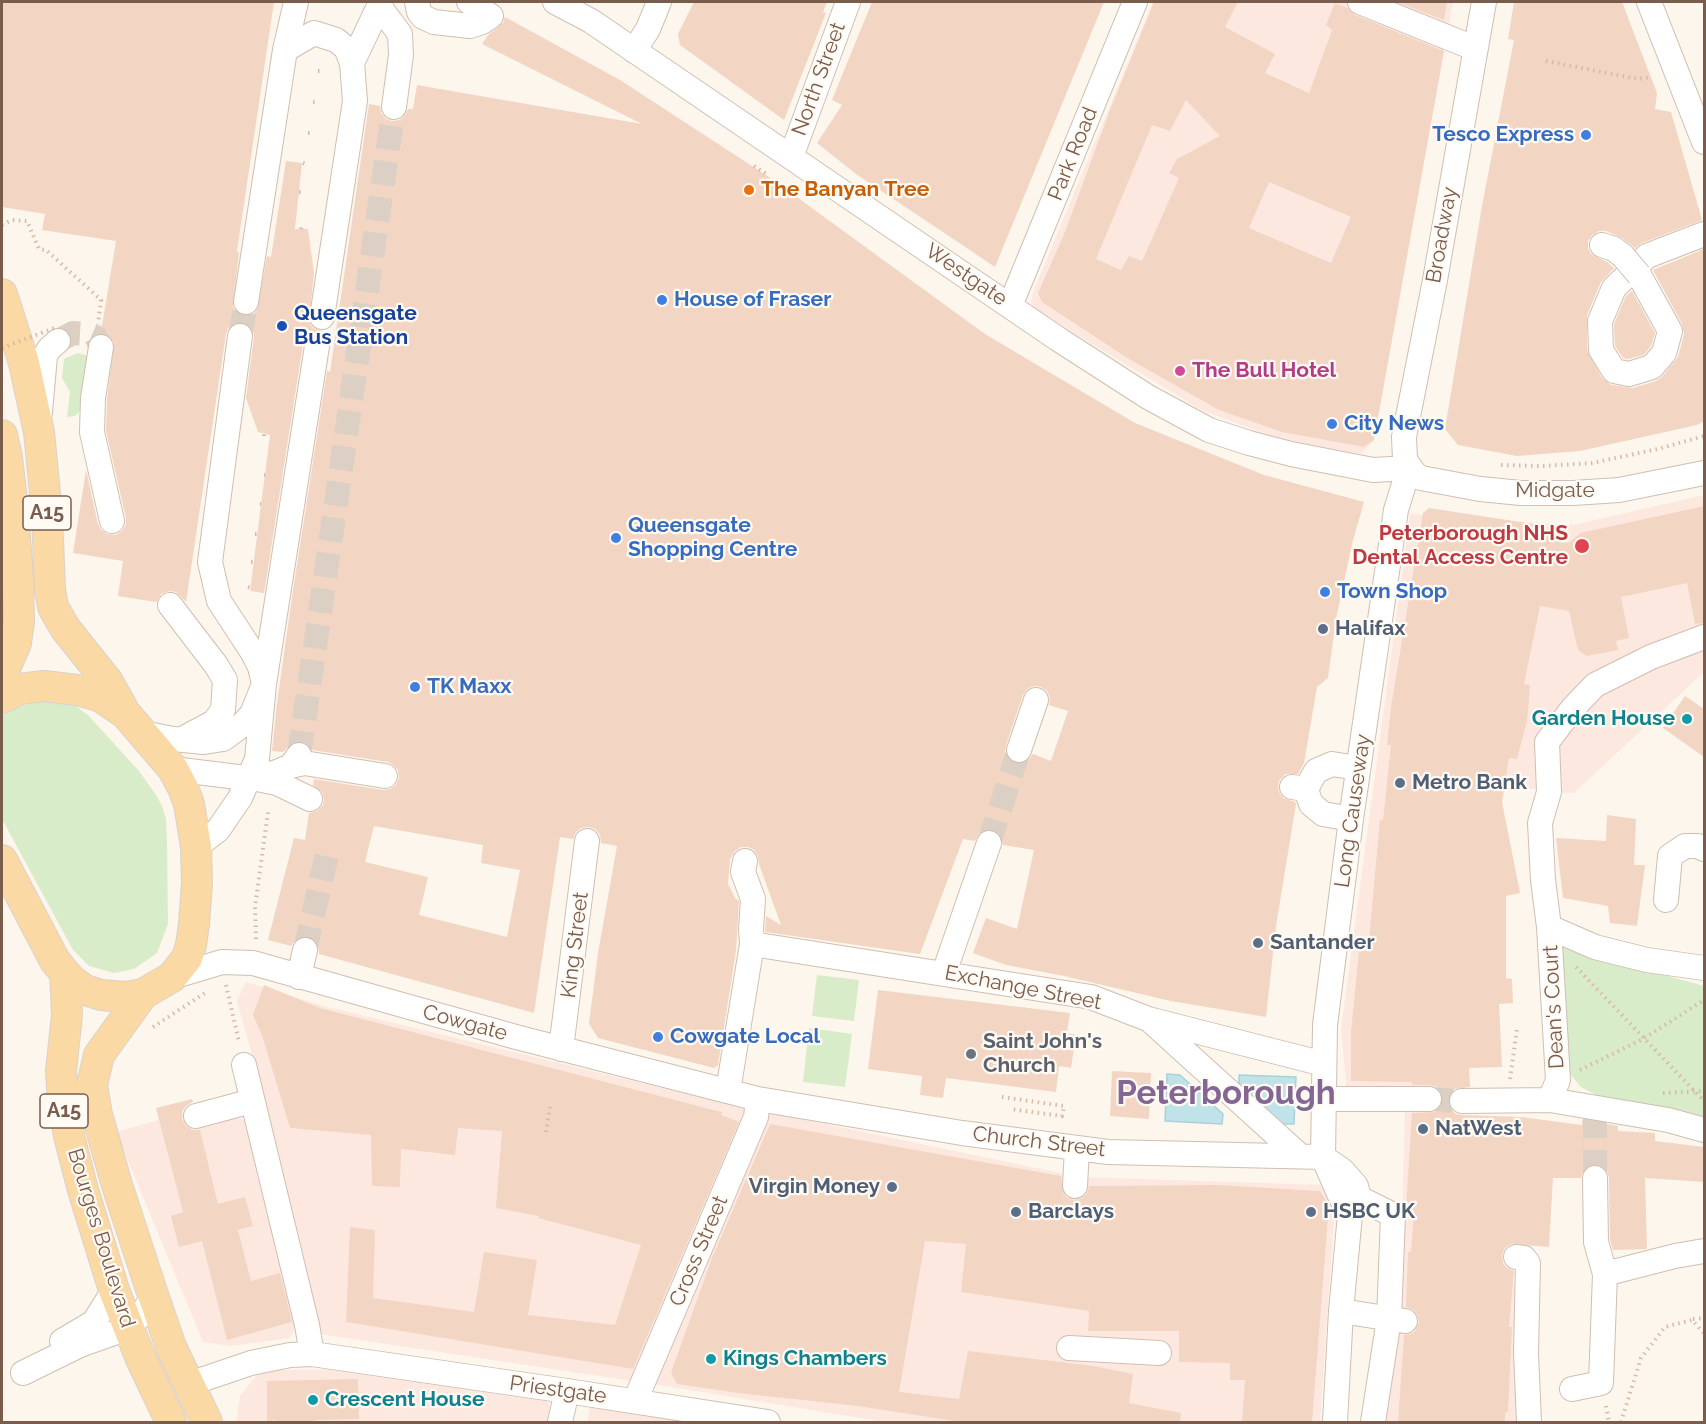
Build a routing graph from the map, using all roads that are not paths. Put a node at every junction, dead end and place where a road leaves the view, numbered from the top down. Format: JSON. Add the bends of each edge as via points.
{"nodes":[{"id":1,"x":296,"y":2,"type":"edge"},
{"id":2,"x":417,"y":2,"type":"edge"},
{"id":3,"x":469,"y":2,"type":"edge"},
{"id":4,"x":555,"y":2,"type":"edge"},
{"id":5,"x":659,"y":2,"type":"edge"},
{"id":6,"x":848,"y":2,"type":"edge"},
{"id":7,"x":1135,"y":2,"type":"edge"},
{"id":8,"x":1360,"y":2,"type":"edge"},
{"id":9,"x":1484,"y":2,"type":"edge"},
{"id":10,"x":1649,"y":2,"type":"edge"},
{"id":11,"x":380,"y":4,"type":"edge"},
{"id":12,"x":495,"y":9,"type":"edge"},
{"id":13,"x":1474,"y":48,"type":"junction"},
{"id":14,"x":285,"y":50,"type":"junction"},
{"id":15,"x":634,"y":51,"type":"junction"},
{"id":16,"x":352,"y":63,"type":"junction"},
{"id":17,"x":394,"y":107,"type":"tunnel mouth"},
{"id":18,"x":1704,"y":142,"type":"edge"},
{"id":19,"x":791,"y":157,"type":"junction"},
{"id":20,"x":1704,"y":234,"type":"edge"},
{"id":21,"x":1612,"y":250,"type":"dead end"},
{"id":22,"x":2,"y":294,"type":"edge"},
{"id":23,"x":246,"y":302,"type":"tunnel mouth"},
{"id":24,"x":1010,"y":306,"type":"junction"},
{"id":25,"x":322,"y":317,"type":"dead end"},
{"id":26,"x":58,"y":334,"type":"road end"},
{"id":27,"x":240,"y":336,"type":"tunnel mouth"},
{"id":28,"x":99,"y":339,"type":"road end"},
{"id":29,"x":317,"y":346,"type":"dead end"},
{"id":30,"x":39,"y":432,"type":"junction"},
{"id":31,"x":2,"y":435,"type":"edge"},
{"id":32,"x":1409,"y":468,"type":"junction"},
{"id":33,"x":1704,"y":473,"type":"edge"},
{"id":34,"x":112,"y":521,"type":"dead end"},
{"id":35,"x":170,"y":604,"type":"dead end"},
{"id":36,"x":232,"y":621,"type":"junction"},
{"id":37,"x":275,"y":621,"type":"junction"},
{"id":38,"x":1704,"y":637,"type":"edge"},
{"id":39,"x":2,"y":675,"type":"edge"},
{"id":40,"x":264,"y":684,"type":"junction"},
{"id":41,"x":2,"y":698,"type":"edge"},
{"id":42,"x":1036,"y":700,"type":"dead end"},
{"id":43,"x":134,"y":724,"type":"junction"},
{"id":44,"x":182,"y":740,"type":"junction"},
{"id":45,"x":1019,"y":750,"type":"tunnel mouth"},
{"id":46,"x":1359,"y":768,"type":"junction"},
{"id":47,"x":173,"y":769,"type":"junction"},
{"id":48,"x":385,"y":776,"type":"dead end"},
{"id":49,"x":252,"y":778,"type":"junction"},
{"id":50,"x":310,"y":798,"type":"dead end"},
{"id":51,"x":1351,"y":819,"type":"junction"},
{"id":52,"x":587,"y":841,"type":"dead end"},
{"id":53,"x":989,"y":843,"type":"tunnel mouth"},
{"id":54,"x":196,"y":847,"type":"junction"},
{"id":55,"x":1704,"y":849,"type":"edge"},
{"id":56,"x":2,"y":860,"type":"edge"},
{"id":57,"x":744,"y":861,"type":"dead end"},
{"id":58,"x":1665,"y":900,"type":"dead end"},
{"id":59,"x":1549,"y":927,"type":"junction"},
{"id":60,"x":752,"y":944,"type":"junction"},
{"id":61,"x":305,"y":950,"type":"tunnel mouth"},
{"id":62,"x":1704,"y":968,"type":"edge"},
{"id":63,"x":65,"y":973,"type":"junction"},
{"id":64,"x":944,"y":973,"type":"junction"},
{"id":65,"x":172,"y":976,"type":"junction"},
{"id":66,"x":299,"y":977,"type":"junction"},
{"id":67,"x":143,"y":994,"type":"junction"},
{"id":68,"x":1148,"y":1019,"type":"junction"},
{"id":69,"x":561,"y":1049,"type":"junction"},
{"id":70,"x":1324,"y":1064,"type":"junction"},
{"id":71,"x":244,"y":1065,"type":"road end"},
{"id":72,"x":1554,"y":1090,"type":"junction"},
{"id":73,"x":728,"y":1091,"type":"junction"},
{"id":74,"x":758,"y":1099,"type":"junction"},
{"id":75,"x":1324,"y":1100,"type":"junction"},
{"id":76,"x":1429,"y":1100,"type":"tunnel mouth"},
{"id":77,"x":252,"y":1101,"type":"junction"},
{"id":78,"x":1462,"y":1101,"type":"tunnel mouth"},
{"id":79,"x":196,"y":1116,"type":"dead end"},
{"id":80,"x":1704,"y":1130,"type":"edge"},
{"id":81,"x":1077,"y":1148,"type":"junction"},
{"id":82,"x":1311,"y":1157,"type":"junction"},
{"id":83,"x":1595,"y":1178,"type":"tunnel mouth"},
{"id":84,"x":1075,"y":1186,"type":"dead end"},
{"id":85,"x":1355,"y":1201,"type":"junction"},
{"id":86,"x":1704,"y":1251,"type":"edge"},
{"id":87,"x":1516,"y":1257,"type":"dead end"},
{"id":88,"x":1605,"y":1274,"type":"junction"},
{"id":89,"x":114,"y":1290,"type":"junction"},
{"id":90,"x":154,"y":1296,"type":"junction"},
{"id":91,"x":1341,"y":1311,"type":"junction"},
{"id":92,"x":1397,"y":1320,"type":"junction"},
{"id":93,"x":128,"y":1329,"type":"junction"},
{"id":94,"x":1069,"y":1348,"type":"dead end"},
{"id":95,"x":1159,"y":1353,"type":"dead end"},
{"id":96,"x":312,"y":1354,"type":"junction"},
{"id":97,"x":189,"y":1384,"type":"junction"},
{"id":98,"x":1572,"y":1389,"type":"dead end"},
{"id":99,"x":567,"y":1390,"type":"junction"},
{"id":100,"x":635,"y":1401,"type":"junction"},
{"id":101,"x":171,"y":1422,"type":"edge"},
{"id":102,"x":207,"y":1422,"type":"edge"},
{"id":103,"x":560,"y":1422,"type":"edge"},
{"id":104,"x":768,"y":1422,"type":"edge"},
{"id":105,"x":1335,"y":1422,"type":"edge"},
{"id":106,"x":1373,"y":1422,"type":"edge"},
{"id":107,"x":1529,"y":1422,"type":"edge"}],
"edges":[{"from":1,"to":14,"type":"street"},
{"from":2,"to":12,"type":"street","via":[[419,12],[428,21],[470,26],[482,22]]},
{"from":3,"to":12,"type":"street"},
{"from":4,"to":15,"type":"street","name":"Westgate"},
{"from":5,"to":15,"type":"street"},
{"from":6,"to":19,"type":"street","name":"North Street"},
{"from":7,"to":24,"type":"street","name":"Park Road"},
{"from":8,"to":13,"type":"street"},
{"from":9,"to":13,"type":"street","name":"Broadway"},
{"from":10,"to":18,"type":"street"},
{"from":11,"to":16,"type":"street"},
{"from":11,"to":17,"type":"street","via":[[400,34]]},
{"from":13,"to":32,"type":"street","name":"Broadway","via":[[1404,437]]},
{"from":14,"to":16,"type":"street","via":[[314,33],[336,40],[346,48]]},
{"from":14,"to":23,"type":"street"},
{"from":15,"to":19,"type":"street","name":"Westgate"},
{"from":16,"to":25,"type":"street","via":[[355,101]]},
{"from":19,"to":24,"type":"street","name":"Westgate"},
{"from":20,"to":21,"type":"street","bridge":true,"via":[[1647,256],[1614,288],[1600,321],[1601,350],[1614,370],[1629,374],[1652,367],[1665,353],[1670,331],[1639,275]]},
{"from":22,"to":30,"type":"main road","number":"A15","via":[[24,363]]},
{"from":24,"to":32,"type":"street","name":"Westgate","via":[[1148,397],[1209,430],[1291,454],[1374,470]]},
{"from":26,"to":30,"type":"street","via":[[45,356]]},
{"from":27,"to":36,"type":"street","via":[[210,562],[219,601]]},
{"from":28,"to":34,"type":"street","via":[[92,432]]},
{"from":29,"to":37,"type":"street"},
{"from":30,"to":43,"type":"main road","number":"A15","via":[[53,607]]},
{"from":31,"to":39,"type":"main road","number":"A15","via":[[13,509],[19,621],[16,643]]},
{"from":32,"to":33,"type":"street","name":"Midgate","via":[[1421,478],[1521,493],[1619,490]]},
{"from":32,"to":46,"type":"street","name":"Long Causeway","via":[[1396,510]]},
{"from":35,"to":44,"type":"street","via":[[225,680],[223,710],[214,722]]},
{"from":36,"to":37,"type":"street","via":[[243,630],[259,632]]},
{"from":36,"to":40,"type":"street","via":[[260,667]]},
{"from":37,"to":40,"type":"street"},
{"from":38,"to":59,"type":"street","name":"Dean's Court","via":[[1651,657],[1595,685],[1547,742],[1549,792],[1540,822]]},
{"from":40,"to":44,"type":"street","via":[[252,714],[233,733],[204,742]]},
{"from":40,"to":49,"type":"street"},
{"from":41,"to":43,"type":"main road","via":[[20,689],[44,686],[77,690],[102,697]]},
{"from":42,"to":45,"type":"street"},
{"from":43,"to":44,"type":"street"},
{"from":43,"to":47,"type":"main road"},
{"from":46,"to":51,"type":"street","name":"Long Causeway"},
{"from":46,"to":51,"type":"street","via":[[1332,764],[1316,771],[1299,788],[1323,814]]},
{"from":47,"to":49,"type":"street"},
{"from":47,"to":54,"type":"main road","via":[[189,804]]},
{"from":48,"to":49,"type":"street","via":[[295,760],[277,772]]},
{"from":49,"to":50,"type":"street","via":[[277,783]]},
{"from":49,"to":54,"type":"street","via":[[218,830]]},
{"from":51,"to":70,"type":"street","name":"Long Causeway","via":[[1325,1025]]},
{"from":52,"to":69,"type":"street","name":"King Street"},
{"from":53,"to":64,"type":"street"},
{"from":54,"to":65,"type":"main road","via":[[191,945],[187,958]]},
{"from":55,"to":58,"type":"street","via":[[1685,846],[1670,856]]},
{"from":56,"to":63,"type":"main road"},
{"from":57,"to":60,"type":"street","via":[[743,872],[753,899]]},
{"from":59,"to":62,"type":"street","via":[[1595,946],[1647,960]]},
{"from":59,"to":72,"type":"street","name":"Dean's Court"},
{"from":60,"to":64,"type":"street","name":"Exchange Street"},
{"from":60,"to":73,"type":"street"},
{"from":61,"to":66,"type":"street"},
{"from":63,"to":67,"type":"main road","via":[[85,990],[101,995]]},
{"from":63,"to":89,"type":"main road","name":"Bourges Boulevard","number":"A15","via":[[63,1103],[83,1190]]},
{"from":64,"to":68,"type":"street","name":"Exchange Street","via":[[1091,990]]},
{"from":65,"to":66,"type":"street","name":"Cowgate","via":[[222,962],[244,961]]},
{"from":65,"to":67,"type":"main road"},
{"from":66,"to":69,"type":"street","name":"Cowgate"},
{"from":67,"to":90,"type":"main road","name":"Bourges Boulevard","number":"A15","via":[[99,1055],[92,1085],[117,1185]]},
{"from":68,"to":70,"type":"street","name":"Exchange Street"},
{"from":68,"to":82,"type":"street"},
{"from":69,"to":73,"type":"street","name":"Cowgate"},
{"from":70,"to":75,"type":"street","name":"Long Causeway"},
{"from":71,"to":77,"type":"street"},
{"from":72,"to":78,"type":"street","via":[[1510,1101]]},
{"from":72,"to":80,"type":"street","name":"Dean's Court","via":[[1595,1111],[1668,1120]]},
{"from":73,"to":74,"type":"street","name":"Cowgate"},
{"from":74,"to":81,"type":"street","name":"Church Street"},
{"from":74,"to":100,"type":"street","name":"Cross Street","via":[[756,1117]]},
{"from":75,"to":76,"type":"street"},
{"from":75,"to":82,"type":"street","name":"Long Causeway"},
{"from":77,"to":79,"type":"street"},
{"from":77,"to":96,"type":"street"},
{"from":81,"to":82,"type":"street","name":"Church Street"},
{"from":81,"to":84,"type":"street"},
{"from":82,"to":85,"type":"street","via":[[1342,1170],[1356,1186]]},
{"from":83,"to":88,"type":"street","via":[[1596,1242]]},
{"from":85,"to":91,"type":"street"},
{"from":85,"to":92,"type":"street","via":[[1393,1215]]},
{"from":86,"to":88,"type":"street"},
{"from":87,"to":107,"type":"street","via":[[1528,1263]]},
{"from":88,"to":98,"type":"street","via":[[1601,1383]]},
{"from":89,"to":93,"type":"main road","name":"Bourges Boulevard","number":"A15"},
{"from":89,"to":93,"type":"street","via":[[93,1322],[27,1361],[24,1373],[80,1345]]},
{"from":90,"to":93,"type":"street"},
{"from":90,"to":97,"type":"main road","name":"Bourges Boulevard","number":"A15","via":[[171,1347]]},
{"from":91,"to":92,"type":"street"},
{"from":91,"to":105,"type":"street"},
{"from":92,"to":106,"type":"street"},
{"from":93,"to":101,"type":"main road","name":"Bourges Boulevard","number":"A15"},
{"from":94,"to":95,"type":"street"},
{"from":96,"to":97,"type":"street","name":"Priestgate","via":[[250,1363]]},
{"from":96,"to":99,"type":"street","name":"Priestgate"},
{"from":97,"to":102,"type":"main road","name":"Bourges Boulevard","number":"A15"},
{"from":99,"to":100,"type":"street","name":"Priestgate"},
{"from":99,"to":103,"type":"street"},
{"from":100,"to":104,"type":"street","name":"Priestgate"}]}
